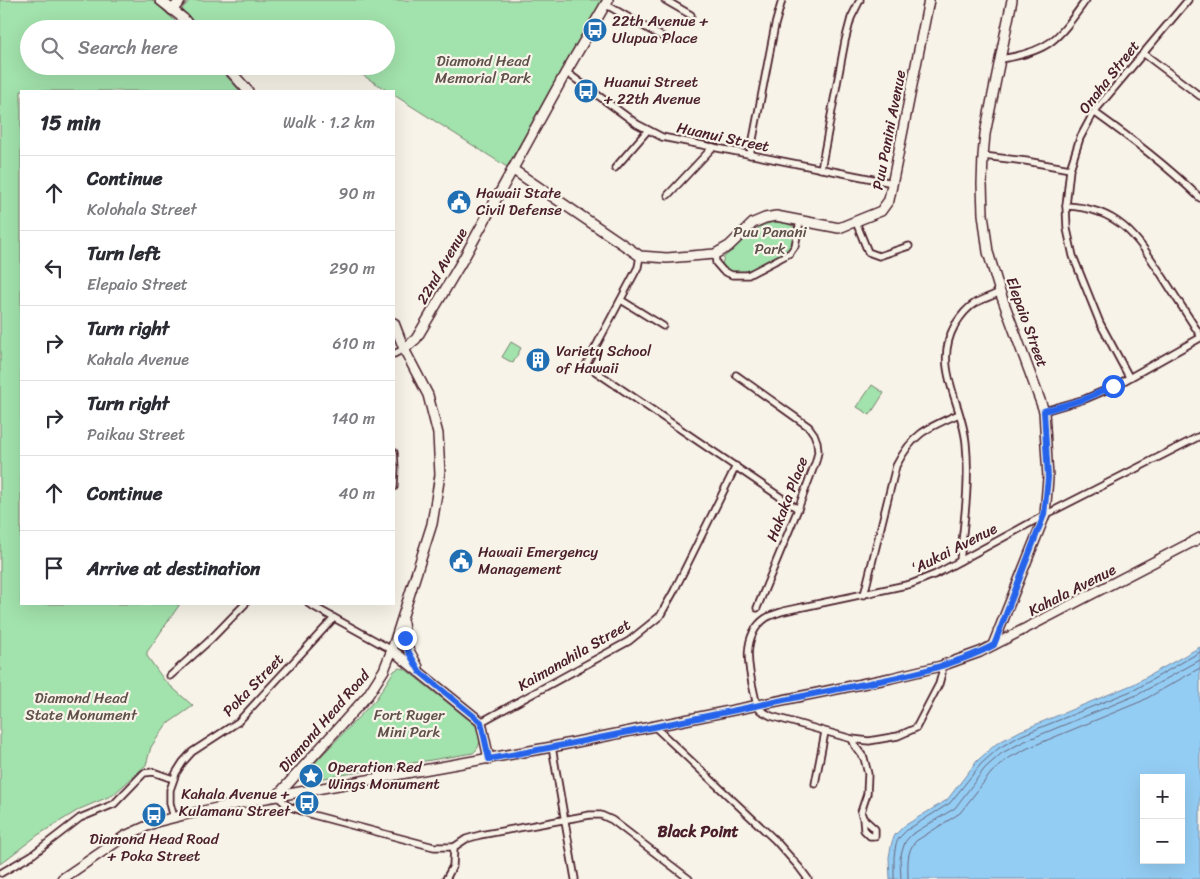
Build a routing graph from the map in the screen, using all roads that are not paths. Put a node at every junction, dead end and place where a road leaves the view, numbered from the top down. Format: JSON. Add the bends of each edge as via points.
{"nodes":[{"id":1,"x":160,"y":0,"type":"edge"},
{"id":2,"x":181,"y":0,"type":"edge"},
{"id":3,"x":665,"y":0,"type":"edge"},
{"id":4,"x":782,"y":0,"type":"edge"},
{"id":5,"x":860,"y":0,"type":"edge"},
{"id":6,"x":930,"y":0,"type":"edge"},
{"id":7,"x":1012,"y":0,"type":"edge"},
{"id":8,"x":1086,"y":0,"type":"edge"},
{"id":9,"x":1188,"y":0,"type":"edge"},
{"id":10,"x":607,"y":2,"type":"edge"},
{"id":11,"x":172,"y":10,"type":"junction"},
{"id":12,"x":691,"y":15,"type":"dead end"},
{"id":13,"x":183,"y":20,"type":"edge"},
{"id":14,"x":666,"y":39,"type":"dead end"},
{"id":15,"x":1143,"y":53,"type":"junction"},
{"id":16,"x":1001,"y":58,"type":"junction"},
{"id":17,"x":566,"y":72,"type":"junction"},
{"id":18,"x":234,"y":75,"type":"edge"},
{"id":19,"x":247,"y":90,"type":"edge"},
{"id":20,"x":1200,"y":96,"type":"edge"},
{"id":21,"x":1094,"y":112,"type":"junction"},
{"id":22,"x":648,"y":130,"type":"junction"},
{"id":23,"x":713,"y":147,"type":"junction"},
{"id":24,"x":750,"y":155,"type":"junction"},
{"id":25,"x":983,"y":156,"type":"junction"},
{"id":26,"x":615,"y":168,"type":"dead end"},
{"id":27,"x":512,"y":169,"type":"junction"},
{"id":28,"x":1070,"y":169,"type":"junction"},
{"id":29,"x":821,"y":170,"type":"junction"},
{"id":30,"x":893,"y":184,"type":"junction"},
{"id":31,"x":668,"y":195,"type":"dead end"},
{"id":32,"x":1200,"y":198,"type":"edge"},
{"id":33,"x":1066,"y":206,"type":"junction"},
{"id":34,"x":800,"y":221,"type":"junction"},
{"id":35,"x":856,"y":222,"type":"junction"},
{"id":36,"x":909,"y":246,"type":"dead end"},
{"id":37,"x":715,"y":254,"type":"junction"},
{"id":38,"x":640,"y":256,"type":"junction"},
{"id":39,"x":1000,"y":292,"type":"junction"},
{"id":40,"x":621,"y":300,"type":"junction"},
{"id":41,"x":395,"y":326,"type":"edge"},
{"id":42,"x":663,"y":326,"type":"dead end"},
{"id":43,"x":1200,"y":336,"type":"edge"},
{"id":44,"x":404,"y":349,"type":"junction"},
{"id":45,"x":395,"y":354,"type":"edge"},
{"id":46,"x":736,"y":375,"type":"dead end"},
{"id":47,"x":1129,"y":377,"type":"junction"},
{"id":48,"x":1044,"y":411,"type":"junction"},
{"id":49,"x":959,"y":414,"type":"junction"},
{"id":50,"x":1200,"y":436,"type":"edge"},
{"id":51,"x":736,"y":466,"type":"junction"},
{"id":52,"x":798,"y":509,"type":"junction"},
{"id":53,"x":1044,"y":515,"type":"junction"},
{"id":54,"x":1200,"y":538,"type":"edge"},
{"id":55,"x":960,"y":561,"type":"junction"},
{"id":56,"x":864,"y":595,"type":"junction"},
{"id":57,"x":244,"y":605,"type":"edge"},
{"id":58,"x":311,"y":605,"type":"edge"},
{"id":59,"x":756,"y":608,"type":"dead end"},
{"id":60,"x":334,"y":618,"type":"junction"},
{"id":61,"x":402,"y":619,"type":"junction"},
{"id":62,"x":994,"y":645,"type":"junction"},
{"id":63,"x":392,"y":650,"type":"junction"},
{"id":64,"x":941,"y":666,"type":"junction"},
{"id":65,"x":420,"y":672,"type":"junction"},
{"id":66,"x":170,"y":676,"type":"dead end"},
{"id":67,"x":757,"y":706,"type":"junction"},
{"id":68,"x":481,"y":722,"type":"junction"},
{"id":69,"x":655,"y":727,"type":"junction"},
{"id":70,"x":825,"y":732,"type":"junction"},
{"id":71,"x":852,"y":739,"type":"junction"},
{"id":72,"x":552,"y":747,"type":"junction"},
{"id":73,"x":489,"y":759,"type":"junction"},
{"id":74,"x":173,"y":778,"type":"junction"},
{"id":75,"x":815,"y":784,"type":"dead end"},
{"id":76,"x":277,"y":796,"type":"junction"},
{"id":77,"x":174,"y":818,"type":"junction"},
{"id":78,"x":863,"y":818,"type":"dead end"},
{"id":79,"x":563,"y":819,"type":"junction"},
{"id":80,"x":454,"y":847,"type":"junction"},
{"id":81,"x":1,"y":873,"type":"dead end"},
{"id":82,"x":62,"y":879,"type":"edge"},
{"id":83,"x":446,"y":879,"type":"edge"},
{"id":84,"x":574,"y":879,"type":"edge"},
{"id":85,"x":689,"y":879,"type":"edge"},
{"id":86,"x":808,"y":879,"type":"edge"}],
"edges":[{"from":1,"to":11,"type":"street"},
{"from":2,"to":11,"type":"street"},
{"from":3,"to":12,"type":"street"},
{"from":4,"to":24,"type":"street"},
{"from":5,"to":29,"type":"street","via":[[851,18]]},
{"from":6,"to":30,"type":"street","name":"Puu Panini Avenue"},
{"from":7,"to":16,"type":"street","name":"Elepaio Street"},
{"from":8,"to":16,"type":"street","via":[[1051,43],[1021,56]]},
{"from":9,"to":15,"type":"street","name":"Onaha Street"},
{"from":10,"to":14,"type":"street"},
{"from":10,"to":17,"type":"street","name":"22nd Avenue"},
{"from":11,"to":13,"type":"street"},
{"from":15,"to":20,"type":"street"},
{"from":15,"to":21,"type":"street","name":"Onaha Street"},
{"from":16,"to":25,"type":"street","name":"Elepaio Street"},
{"from":17,"to":22,"type":"street","name":"Huanui Street"},
{"from":17,"to":27,"type":"street","name":"22nd Avenue"},
{"from":18,"to":19,"type":"street"},
{"from":21,"to":28,"type":"street","name":"Onaha Street","via":[[1080,138]]},
{"from":21,"to":32,"type":"street","via":[[1140,145]]},
{"from":22,"to":23,"type":"street","name":"Huanui Street","via":[[662,137]]},
{"from":22,"to":26,"type":"street"},
{"from":23,"to":24,"type":"street","name":"Huanui Street"},
{"from":23,"to":31,"type":"street"},
{"from":24,"to":29,"type":"street","name":"Huanui Street"},
{"from":25,"to":28,"type":"street"},
{"from":25,"to":39,"type":"street","name":"Elepaio Street","via":[[983,214],[988,252]]},
{"from":27,"to":38,"type":"street","name":"Puu Panini Avenue"},
{"from":27,"to":44,"type":"street","name":"22nd Avenue","via":[[416,339]]},
{"from":28,"to":33,"type":"street","name":"Onaha Street"},
{"from":29,"to":30,"type":"street","name":"Huanui Street"},
{"from":30,"to":35,"type":"street","name":"Puu Panini Avenue","via":[[889,200],[881,210]]},
{"from":33,"to":43,"type":"street","via":[[1098,212],[1124,226],[1140,242]]},
{"from":33,"to":47,"type":"street","name":"Onaha Street","via":[[1073,256],[1100,323]]},
{"from":34,"to":35,"type":"street","name":"Puu Panini Avenue","via":[[839,228]]},
{"from":34,"to":37,"type":"street","name":"Puu Panini Avenue","via":[[776,216],[766,218],[753,224]]},
{"from":34,"to":37,"type":"street","via":[[795,246],[790,253],[748,275],[732,275],[723,271],[716,263]]},
{"from":35,"to":36,"type":"street","via":[[868,252],[880,256]]},
{"from":37,"to":38,"type":"street","name":"Puu Panini Avenue","via":[[667,258]]},
{"from":38,"to":40,"type":"street"},
{"from":39,"to":48,"type":"street","name":"Elepaio Street"},
{"from":39,"to":49,"type":"street","via":[[974,303],[959,318],[951,333],[946,365]]},
{"from":40,"to":42,"type":"street"},
{"from":40,"to":51,"type":"street","via":[[586,365]]},
{"from":41,"to":44,"type":"street","name":"Diamond Head Road"},
{"from":43,"to":47,"type":"street"},
{"from":44,"to":45,"type":"street","name":"22nd Avenue"},
{"from":44,"to":61,"type":"street","name":"Diamond Head Road","via":[[428,395],[438,434],[440,475],[432,524]]},
{"from":46,"to":52,"type":"street","name":"Hakaka Place","via":[[802,421],[814,434],[818,452]]},
{"from":47,"to":48,"type":"street","via":[[1085,399]]},
{"from":48,"to":53,"type":"street","name":"Elepaio Street","via":[[1048,478]]},
{"from":49,"to":55,"type":"street","via":[[966,441],[968,483]]},
{"from":49,"to":56,"type":"street","via":[[932,425],[914,439],[896,466]]},
{"from":50,"to":53,"type":"street","name":"ʻAukai Avenue"},
{"from":51,"to":52,"type":"street"},
{"from":51,"to":68,"type":"street","name":"Kaimanahila Street","via":[[660,616],[629,641]]},
{"from":52,"to":59,"type":"street","name":"Hakaka Place"},
{"from":53,"to":55,"type":"street","name":"ʻAukai Avenue"},
{"from":53,"to":62,"type":"street","name":"Elepaio Street"},
{"from":54,"to":62,"type":"street","name":"Kahala Avenue"},
{"from":55,"to":56,"type":"street","name":"ʻAukai Avenue","via":[[911,584]]},
{"from":56,"to":67,"type":"street","name":"ʻAukai Avenue","via":[[784,611],[766,618],[754,630],[748,644],[748,662]]},
{"from":57,"to":66,"type":"street"},
{"from":58,"to":60,"type":"street"},
{"from":60,"to":63,"type":"street"},
{"from":60,"to":74,"type":"street","name":"Poka Street","via":[[238,722],[187,757]]},
{"from":61,"to":63,"type":"street","name":"Diamond Head Road"},
{"from":61,"to":65,"type":"street","via":[[406,644]]},
{"from":62,"to":64,"type":"street","name":"Kahala Avenue"},
{"from":63,"to":65,"type":"street"},
{"from":63,"to":76,"type":"street","name":"Diamond Head Road","via":[[368,695]]},
{"from":64,"to":67,"type":"street","name":"Kahala Avenue"},
{"from":64,"to":71,"type":"street","via":[[939,684],[916,728],[898,736],[869,741]]},
{"from":65,"to":68,"type":"street"},
{"from":67,"to":69,"type":"street","name":"Kahala Avenue"},
{"from":67,"to":70,"type":"street","via":[[771,716]]},
{"from":68,"to":73,"type":"street"},
{"from":69,"to":72,"type":"street","name":"Kahala Avenue"},
{"from":69,"to":86,"type":"street","via":[[775,840]]},
{"from":70,"to":71,"type":"street"},
{"from":70,"to":75,"type":"street"},
{"from":71,"to":78,"type":"street","via":[[864,758],[868,774],[867,794],[861,812]]},
{"from":72,"to":73,"type":"street","name":"Kahala Avenue"},
{"from":72,"to":79,"type":"street"},
{"from":73,"to":76,"type":"street","name":"Kahala Avenue"},
{"from":74,"to":77,"type":"street","name":"Poka Street","via":[[170,800]]},
{"from":74,"to":81,"type":"street","via":[[153,772],[144,773],[114,804],[80,818],[32,856]]},
{"from":76,"to":77,"type":"street"},
{"from":76,"to":80,"type":"street","via":[[294,809],[336,823],[434,848]]},
{"from":77,"to":82,"type":"street","via":[[125,836]]},
{"from":79,"to":80,"type":"street","via":[[480,835]]},
{"from":79,"to":84,"type":"street"},
{"from":79,"to":85,"type":"street","via":[[601,815],[612,820]]},
{"from":80,"to":83,"type":"street","via":[[453,866]]}]}
